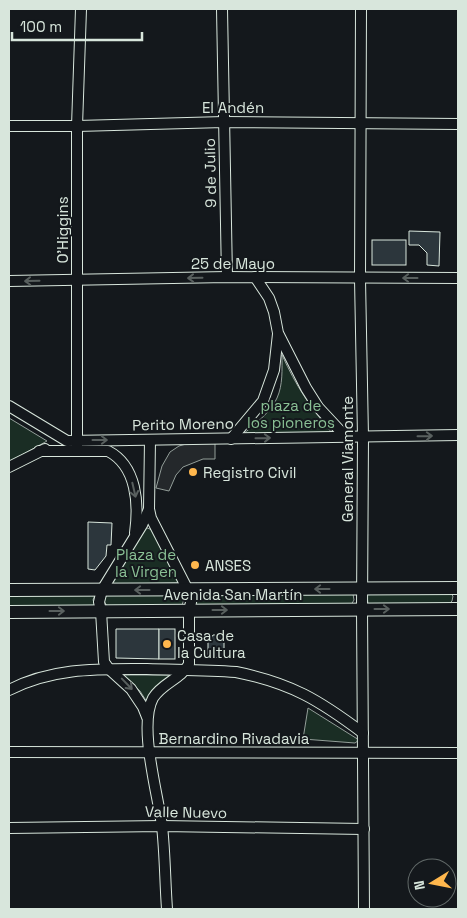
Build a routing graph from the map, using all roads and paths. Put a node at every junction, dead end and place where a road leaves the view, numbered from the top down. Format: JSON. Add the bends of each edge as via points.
{"nodes":[{"id":1,"x":81,"y":9,"type":"edge"},
{"id":2,"x":222,"y":9,"type":"edge"},
{"id":3,"x":361,"y":9,"type":"edge"},
{"id":4,"x":224,"y":122,"type":"junction"},
{"id":5,"x":361,"y":123,"type":"junction"},
{"id":6,"x":458,"y":124,"type":"edge"},
{"id":7,"x":9,"y":126,"type":"edge"},
{"id":8,"x":77,"y":126,"type":"junction"},
{"id":9,"x":227,"y":277,"type":"junction"},
{"id":10,"x":255,"y":277,"type":"junction"},
{"id":11,"x":360,"y":278,"type":"junction"},
{"id":12,"x":458,"y":278,"type":"edge"},
{"id":13,"x":76,"y":280,"type":"junction"},
{"id":14,"x":9,"y":281,"type":"edge"},
{"id":15,"x":278,"y":333,"type":"junction"},
{"id":16,"x":9,"y":406,"type":"edge"},
{"id":17,"x":458,"y":435,"type":"edge"},
{"id":18,"x":345,"y":436,"type":"junction"},
{"id":19,"x":363,"y":437,"type":"junction"},
{"id":20,"x":231,"y":439,"type":"junction"},
{"id":21,"x":150,"y":440,"type":"junction"},
{"id":22,"x":74,"y":444,"type":"junction"},
{"id":23,"x":9,"y":468,"type":"edge"},
{"id":24,"x":149,"y":509,"type":"junction"},
{"id":25,"x":134,"y":538,"type":"junction"},
{"id":26,"x":362,"y":588,"type":"junction"},
{"id":27,"x":458,"y":588,"type":"edge"},
{"id":28,"x":189,"y":589,"type":"junction"},
{"id":29,"x":9,"y":590,"type":"edge"},
{"id":30,"x":102,"y":590,"type":"junction"},
{"id":31,"x":458,"y":609,"type":"edge"},
{"id":32,"x":189,"y":610,"type":"junction"},
{"id":33,"x":362,"y":610,"type":"junction"},
{"id":34,"x":101,"y":611,"type":"junction"},
{"id":35,"x":9,"y":612,"type":"edge"},
{"id":36,"x":109,"y":669,"type":"junction"},
{"id":37,"x":185,"y":670,"type":"junction"},
{"id":38,"x":9,"y":690,"type":"edge"},
{"id":39,"x":148,"y":718,"type":"junction"},
{"id":40,"x":363,"y":733,"type":"junction"},
{"id":41,"x":9,"y":752,"type":"edge"},
{"id":42,"x":150,"y":752,"type":"junction"},
{"id":43,"x":363,"y":753,"type":"junction"},
{"id":44,"x":458,"y":753,"type":"edge"},
{"id":45,"x":162,"y":826,"type":"junction"},
{"id":46,"x":9,"y":828,"type":"edge"},
{"id":47,"x":364,"y":829,"type":"junction"},
{"id":48,"x":167,"y":909,"type":"edge"},
{"id":49,"x":364,"y":909,"type":"edge"}],
"edges":[{"from":1,"to":8,"type":"street","name":"O'Higgins"},
{"from":2,"to":4,"type":"street","name":"9 de Julio"},
{"from":3,"to":5,"type":"street","name":"General Viamonte"},
{"from":4,"to":5,"type":"street","name":"El Andén"},
{"from":4,"to":8,"type":"street","name":"El Andén"},
{"from":4,"to":9,"type":"street","name":"9 de Julio"},
{"from":5,"to":6,"type":"street","name":"El Andén"},
{"from":5,"to":11,"type":"street","name":"General Viamonte"},
{"from":7,"to":8,"type":"street","name":"El Andén"},
{"from":8,"to":13,"type":"street","name":"O'Higgins"},
{"from":9,"to":10,"type":"street","name":"25 de Mayo"},
{"from":9,"to":13,"type":"street","name":"25 de Mayo","one_way":true},
{"from":10,"to":11,"type":"street","name":"25 de Mayo"},
{"from":10,"to":15,"type":"street","via":[[269,298]]},
{"from":12,"to":11,"type":"street","name":"25 de Mayo","one_way":true},
{"from":11,"to":19,"type":"street","name":"General Viamonte"},
{"from":13,"to":14,"type":"street","name":"25 de Mayo","one_way":true},
{"from":13,"to":22,"type":"street","name":"O'Higgins"},
{"from":15,"to":18,"type":"street","via":[[318,407]]},
{"from":15,"to":20,"type":"street","via":[[274,370],[263,401]]},
{"from":16,"to":22,"type":"street"},
{"from":19,"to":17,"type":"street","name":"Perito Moreno","one_way":true},
{"from":18,"to":19,"type":"street","name":"Perito Moreno"},
{"from":20,"to":18,"type":"street","name":"Perito Moreno","one_way":true},
{"from":19,"to":26,"type":"street","name":"General Viamonte"},
{"from":20,"to":21,"type":"street","name":"Perito Moreno"},
{"from":22,"to":21,"type":"street","name":"Perito Moreno","one_way":true},
{"from":21,"to":24,"type":"street"},
{"from":22,"to":23,"type":"street","via":[[39,451]]},
{"from":22,"to":25,"type":"street","one_way":true,"via":[[108,451],[116,455],[126,468],[137,505]]},
{"from":24,"to":25,"type":"street"},
{"from":24,"to":28,"type":"street","via":[[154,525]]},
{"from":25,"to":30,"type":"street"},
{"from":26,"to":27,"type":"main road","name":"Avenida San Martín"},
{"from":26,"to":28,"type":"main road","name":"Avenida San Martín","one_way":true},
{"from":26,"to":33,"type":"street","name":"General Viamonte"},
{"from":28,"to":30,"type":"main road","name":"Avenida San Martín","one_way":true},
{"from":28,"to":32,"type":"street","via":[[192,598]]},
{"from":29,"to":30,"type":"main road","name":"Avenida San Martín"},
{"from":30,"to":34,"type":"street"},
{"from":33,"to":31,"type":"main road","name":"Avenida San Martín","one_way":true},
{"from":32,"to":33,"type":"main road","name":"Avenida San Martín","one_way":true},
{"from":32,"to":34,"type":"main road","name":"Avenida San Martín"},
{"from":32,"to":37,"type":"street","via":[[190,657]]},
{"from":33,"to":40,"type":"street","name":"General Viamonte"},
{"from":35,"to":34,"type":"main road","name":"Avenida San Martín","one_way":true},
{"from":34,"to":36,"type":"street","via":[[103,658]]},
{"from":36,"to":37,"type":"street"},
{"from":36,"to":38,"type":"street","via":[[63,671]]},
{"from":36,"to":39,"type":"street","one_way":true,"via":[[131,689]]},
{"from":37,"to":39,"type":"street","via":[[154,697]]},
{"from":37,"to":40,"type":"street","via":[[236,672],[283,684],[322,703]]},
{"from":39,"to":42,"type":"street"},
{"from":40,"to":43,"type":"street","name":"General Viamonte"},
{"from":41,"to":42,"type":"street","name":"Bernardino Rivadavia"},
{"from":42,"to":43,"type":"street","name":"Bernardino Rivadavia"},
{"from":42,"to":45,"type":"street"},
{"from":43,"to":44,"type":"street","name":"Bernardino Rivadavia"},
{"from":43,"to":47,"type":"street","name":"General Viamonte"},
{"from":45,"to":46,"type":"street","name":"Valle Nuevo"},
{"from":45,"to":47,"type":"street","name":"Valle Nuevo"},
{"from":45,"to":48,"type":"street"},
{"from":47,"to":49,"type":"street","name":"General Viamonte"}]}
